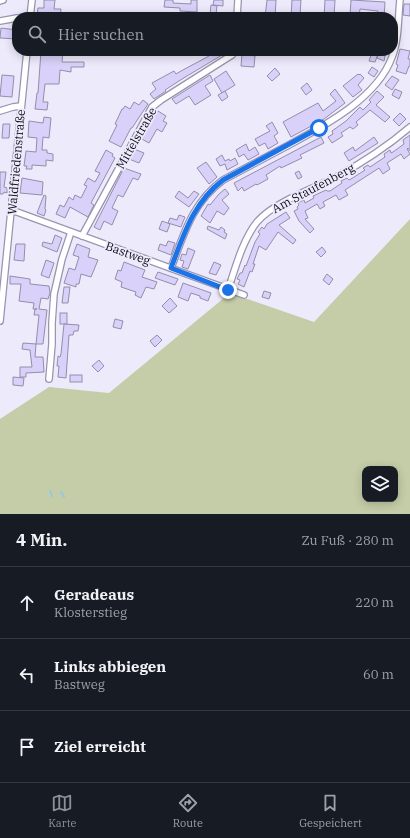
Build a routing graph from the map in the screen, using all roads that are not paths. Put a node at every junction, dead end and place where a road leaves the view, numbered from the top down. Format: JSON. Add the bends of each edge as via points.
{"nodes":[{"id":1,"x":32,"y":0,"type":"edge"},
{"id":2,"x":238,"y":0,"type":"edge"},
{"id":3,"x":400,"y":0,"type":"edge"},
{"id":4,"x":31,"y":12,"type":"edge"},
{"id":5,"x":237,"y":12,"type":"edge"},
{"id":6,"x":12,"y":19,"type":"edge"},
{"id":7,"x":0,"y":21,"type":"edge"},
{"id":8,"x":398,"y":22,"type":"edge"},
{"id":9,"x":26,"y":56,"type":"edge"},
{"id":10,"x":230,"y":56,"type":"edge"},
{"id":11,"x":393,"y":56,"type":"edge"},
{"id":12,"x":21,"y":106,"type":"junction"},
{"id":13,"x":0,"y":111,"type":"edge"},
{"id":14,"x":410,"y":127,"type":"edge"},
{"id":15,"x":12,"y":211,"type":"junction"},
{"id":16,"x":71,"y":232,"type":"junction"},
{"id":17,"x":82,"y":236,"type":"junction"},
{"id":18,"x":171,"y":268,"type":"junction"},
{"id":19,"x":228,"y":290,"type":"junction"},
{"id":20,"x":244,"y":296,"type":"dead end"},
{"id":21,"x":0,"y":320,"type":"edge"},
{"id":22,"x":48,"y":379,"type":"dead end"}],
"edges":[{"from":1,"to":4,"type":"street"},
{"from":2,"to":5,"type":"street"},
{"from":3,"to":8,"type":"street"},
{"from":6,"to":7,"type":"street"},
{"from":9,"to":12,"type":"street","name":"Waldfriedenstraße"},
{"from":10,"to":17,"type":"street","name":"Mittelstraße","via":[[152,107]]},
{"from":11,"to":18,"type":"street","via":[[381,78],[336,118],[212,188],[191,217]]},
{"from":12,"to":13,"type":"street"},
{"from":12,"to":15,"type":"street","name":"Waldfriedenstraße"},
{"from":14,"to":19,"type":"street","name":"Am Staufenberg","via":[[343,173],[265,214],[250,233]]},
{"from":15,"to":16,"type":"street","name":"Bastweg"},
{"from":15,"to":21,"type":"street","name":"Waldfriedenstraße"},
{"from":16,"to":17,"type":"street","name":"Bastweg"},
{"from":16,"to":22,"type":"street","via":[[54,294]]},
{"from":17,"to":18,"type":"street","name":"Bastweg"},
{"from":18,"to":19,"type":"street","name":"Bastweg"},
{"from":19,"to":20,"type":"street","name":"Bastweg"}]}
